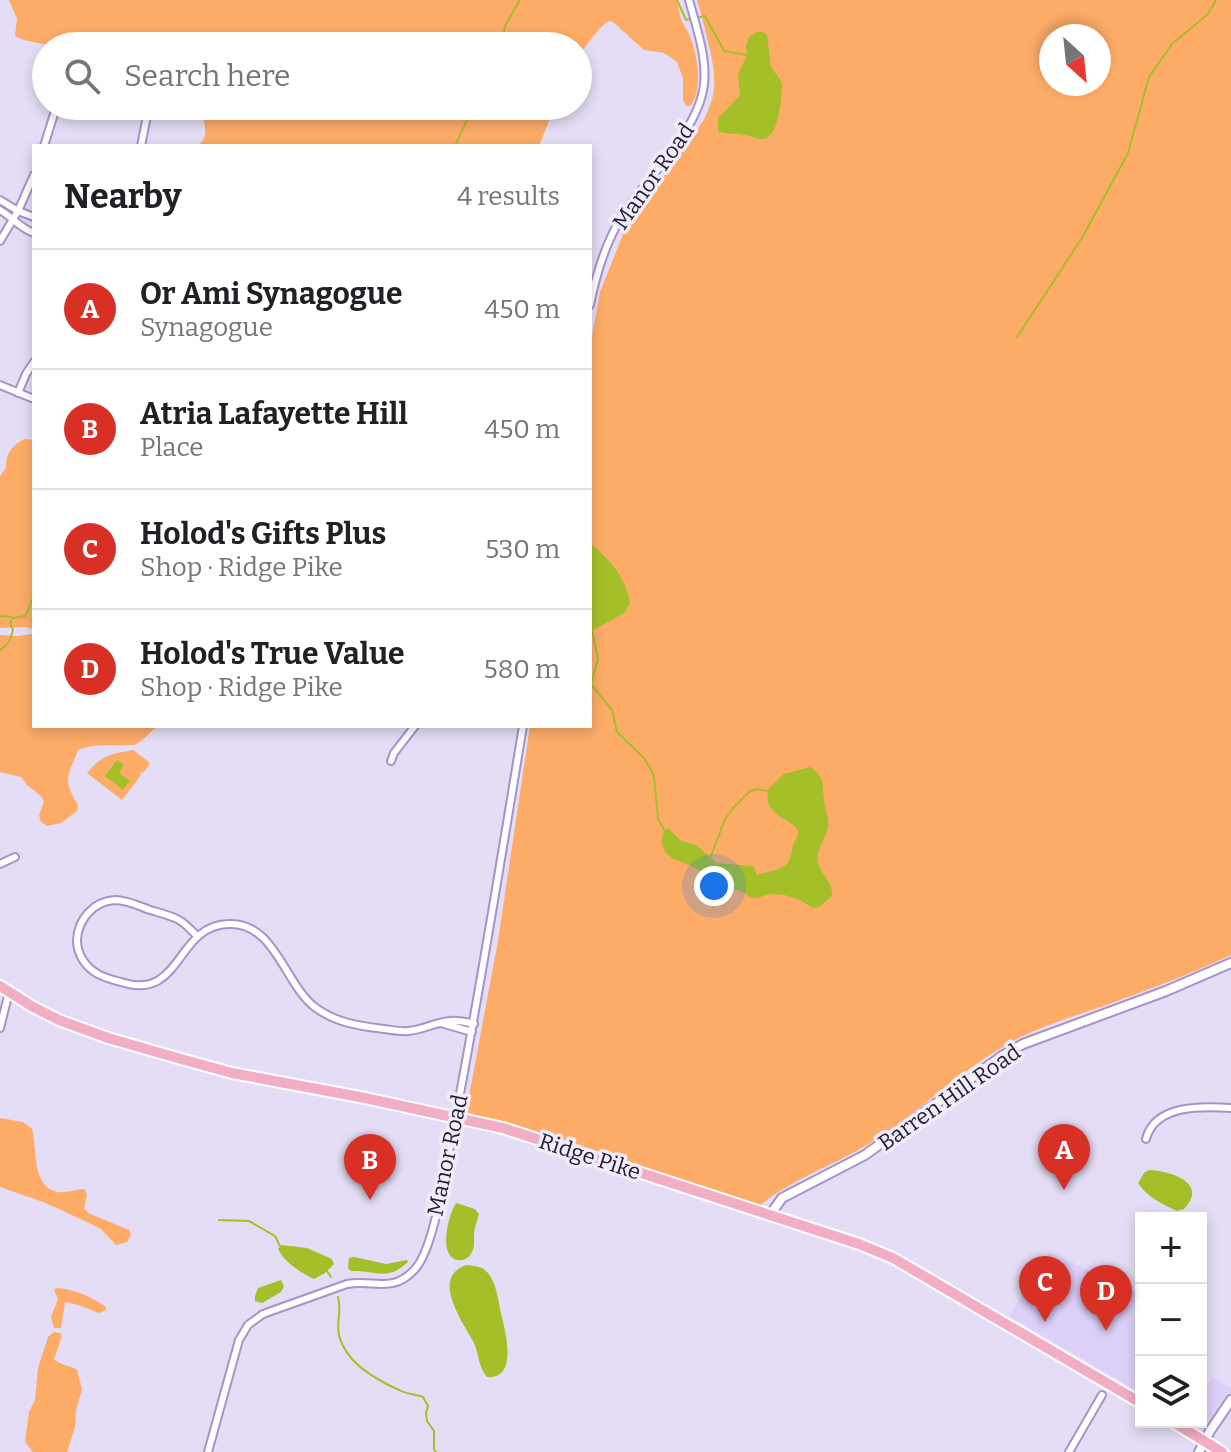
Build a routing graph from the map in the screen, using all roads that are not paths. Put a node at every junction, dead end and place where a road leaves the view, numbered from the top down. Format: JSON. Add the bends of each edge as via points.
{"nodes":[{"id":1,"x":689,"y":0,"type":"edge"},
{"id":2,"x":52,"y":120,"type":"edge"},
{"id":3,"x":146,"y":120,"type":"edge"},
{"id":4,"x":45,"y":144,"type":"edge"},
{"id":5,"x":141,"y":144,"type":"edge"},
{"id":6,"x":32,"y":180,"type":"edge"},
{"id":7,"x":0,"y":200,"type":"edge"},
{"id":8,"x":0,"y":210,"type":"edge"},
{"id":9,"x":18,"y":211,"type":"junction"},
{"id":10,"x":32,"y":216,"type":"edge"},
{"id":11,"x":13,"y":218,"type":"junction"},
{"id":12,"x":32,"y":232,"type":"edge"},
{"id":13,"x":0,"y":241,"type":"edge"},
{"id":14,"x":592,"y":297,"type":"edge"},
{"id":15,"x":32,"y":365,"type":"edge"},
{"id":16,"x":0,"y":385,"type":"edge"},
{"id":17,"x":18,"y":393,"type":"junction"},
{"id":18,"x":32,"y":398,"type":"edge"},
{"id":19,"x":413,"y":728,"type":"edge"},
{"id":20,"x":523,"y":728,"type":"edge"},
{"id":21,"x":391,"y":761,"type":"dead end"},
{"id":22,"x":15,"y":857,"type":"dead end"},
{"id":23,"x":0,"y":864,"type":"edge"},
{"id":24,"x":197,"y":936,"type":"junction"},
{"id":25,"x":1231,"y":963,"type":"edge"},
{"id":26,"x":4,"y":989,"type":"edge"},
{"id":27,"x":0,"y":1028,"type":"edge"},
{"id":28,"x":473,"y":1028,"type":"junction"},
{"id":29,"x":1231,"y":1108,"type":"edge"},
{"id":30,"x":456,"y":1117,"type":"junction"},
{"id":31,"x":1146,"y":1139,"type":"dead end"},
{"id":32,"x":770,"y":1215,"type":"junction"},
{"id":33,"x":1102,"y":1395,"type":"dead end"},
{"id":34,"x":1135,"y":1399,"type":"edge"},
{"id":35,"x":1231,"y":1400,"type":"edge"},
{"id":36,"x":1183,"y":1428,"type":"edge"},
{"id":37,"x":1205,"y":1441,"type":"junction"},
{"id":38,"x":208,"y":1452,"type":"edge"},
{"id":39,"x":1069,"y":1452,"type":"edge"},
{"id":40,"x":1199,"y":1452,"type":"edge"},
{"id":41,"x":1222,"y":1452,"type":"edge"}],
"edges":[{"from":1,"to":14,"type":"street","name":"Manor Road","via":[[704,67],[700,104],[614,230]]},
{"from":2,"to":4,"type":"street"},
{"from":3,"to":5,"type":"street"},
{"from":6,"to":9,"type":"street"},
{"from":7,"to":9,"type":"street"},
{"from":8,"to":11,"type":"street"},
{"from":9,"to":10,"type":"street"},
{"from":9,"to":11,"type":"street"},
{"from":11,"to":12,"type":"street"},
{"from":11,"to":13,"type":"street"},
{"from":15,"to":17,"type":"street"},
{"from":16,"to":17,"type":"street"},
{"from":17,"to":18,"type":"street"},
{"from":19,"to":21,"type":"street"},
{"from":20,"to":28,"type":"street","name":"Manor Road"},
{"from":22,"to":23,"type":"street"},
{"from":24,"to":24,"type":"street","via":[[167,974],[139,986],[93,971],[81,958],[77,941],[85,916],[97,905],[115,900],[178,919]]},
{"from":24,"to":28,"type":"street","via":[[221,925],[251,929],[276,954],[303,997],[339,1021],[404,1031],[453,1020]]},
{"from":25,"to":32,"type":"street","name":"Barren Hill Road","via":[[1023,1044],[865,1155],[782,1198]]},
{"from":26,"to":27,"type":"street"},
{"from":26,"to":30,"type":"main road","name":"Ridge Pike","via":[[59,1020],[207,1067]]},
{"from":28,"to":30,"type":"street","name":"Manor Road"},
{"from":29,"to":31,"type":"street","via":[[1178,1111],[1158,1120]]},
{"from":30,"to":32,"type":"main road","name":"Ridge Pike"},
{"from":30,"to":38,"type":"street","name":"Manor Road","via":[[434,1221],[416,1268],[391,1284],[341,1285],[252,1321],[241,1334]]},
{"from":32,"to":34,"type":"main road","name":"Ridge Pike","via":[[893,1258]]},
{"from":33,"to":39,"type":"street"},
{"from":35,"to":37,"type":"street"},
{"from":36,"to":37,"type":"main road"},
{"from":37,"to":40,"type":"street"},
{"from":37,"to":41,"type":"main road"}]}
